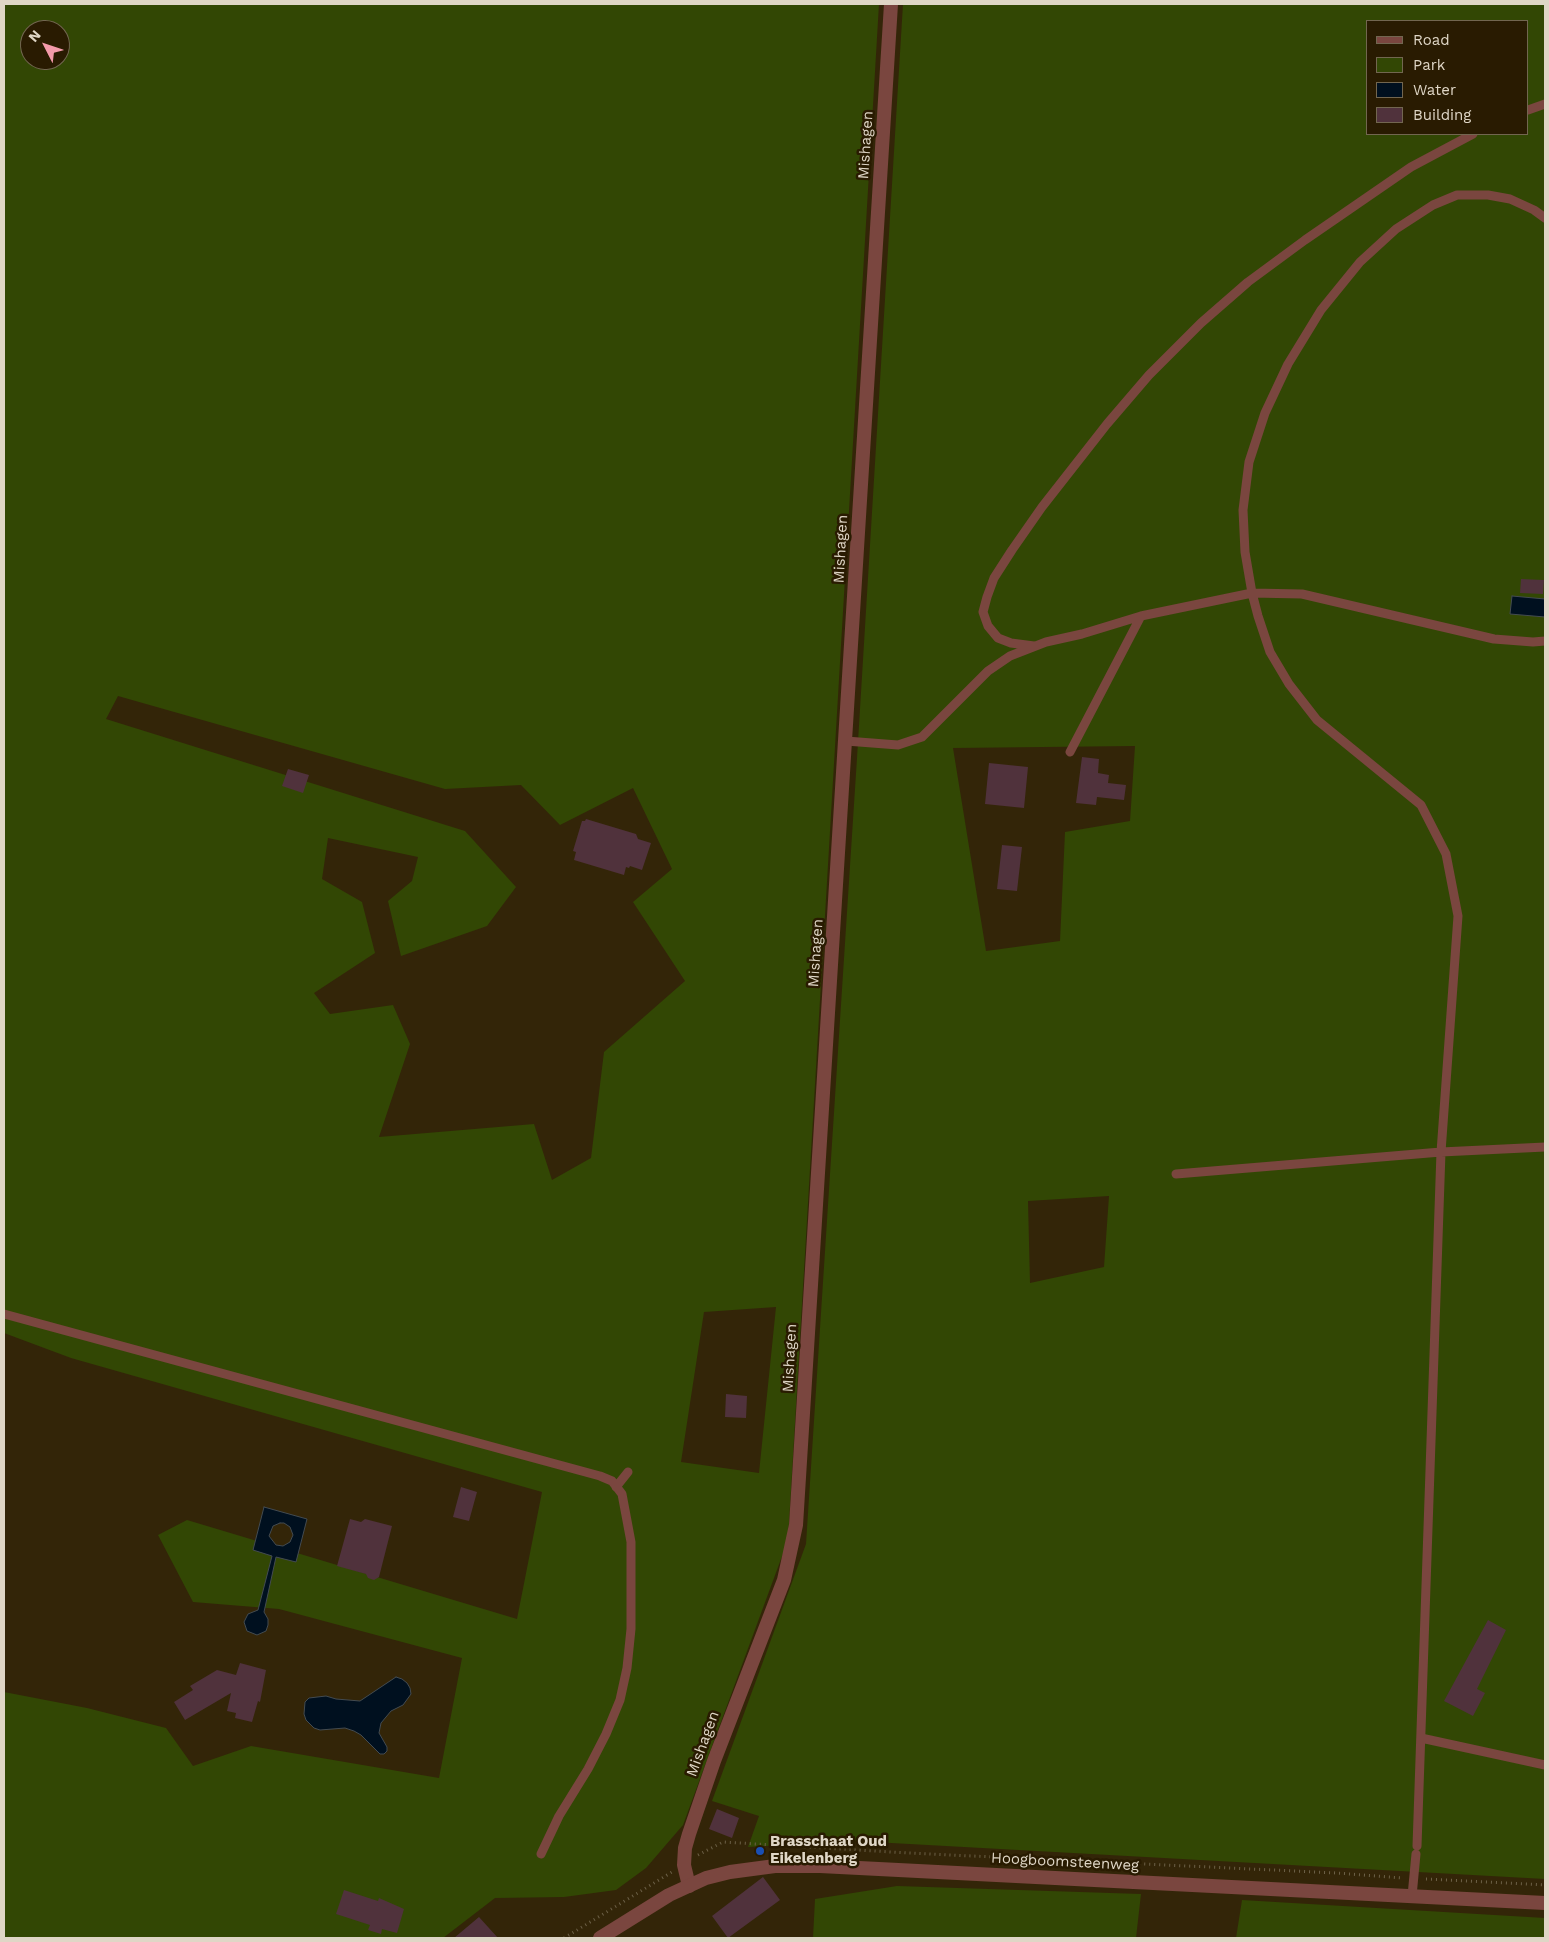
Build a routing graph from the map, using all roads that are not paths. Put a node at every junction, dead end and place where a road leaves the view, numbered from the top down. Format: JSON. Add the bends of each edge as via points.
{"nodes":[{"id":1,"x":891,"y":4,"type":"edge"},
{"id":2,"x":1545,"y":104,"type":"edge"},
{"id":3,"x":1529,"y":110,"type":"edge"},
{"id":4,"x":1471,"y":135,"type":"edge"},
{"id":5,"x":1545,"y":218,"type":"edge"},
{"id":6,"x":1252,"y":593,"type":"junction"},
{"id":7,"x":1141,"y":616,"type":"junction"},
{"id":8,"x":1545,"y":641,"type":"edge"},
{"id":9,"x":1034,"y":646,"type":"junction"},
{"id":10,"x":846,"y":741,"type":"junction"},
{"id":11,"x":1070,"y":752,"type":"dead end"},
{"id":12,"x":1545,"y":1146,"type":"edge"},
{"id":13,"x":1441,"y":1152,"type":"junction"},
{"id":14,"x":1176,"y":1174,"type":"dead end"},
{"id":15,"x":4,"y":1314,"type":"edge"},
{"id":16,"x":628,"y":1472,"type":"dead end"},
{"id":17,"x":616,"y":1487,"type":"junction"},
{"id":18,"x":1421,"y":1738,"type":"junction"},
{"id":19,"x":1545,"y":1765,"type":"edge"},
{"id":20,"x":541,"y":1854,"type":"dead end"},
{"id":21,"x":689,"y":1886,"type":"junction"},
{"id":22,"x":1412,"y":1896,"type":"junction"},
{"id":23,"x":1545,"y":1903,"type":"edge"},
{"id":24,"x":600,"y":1938,"type":"edge"}],
"edges":[{"from":1,"to":10,"type":"street","name":"Mishagen"},
{"from":2,"to":3,"type":"lane"},
{"from":4,"to":9,"type":"lane","via":[[1378,188],[1248,282],[1149,375],[1107,424],[1012,550],[994,578],[987,597],[983,612],[988,626],[998,638]]},
{"from":5,"to":6,"type":"lane","via":[[1510,199],[1456,195],[1433,205],[1396,229],[1360,262],[1322,310],[1288,364],[1265,413],[1249,462],[1243,510],[1245,552]]},
{"from":6,"to":7,"type":"lane"},
{"from":6,"to":8,"type":"lane","via":[[1302,594],[1494,638]]},
{"from":6,"to":13,"type":"lane","via":[[1270,652],[1289,684],[1316,720],[1421,805],[1446,854],[1458,916]]},
{"from":7,"to":9,"type":"lane"},
{"from":7,"to":11,"type":"lane"},
{"from":9,"to":10,"type":"lane","via":[[1010,656],[988,672],[922,738],[898,745]]},
{"from":10,"to":21,"type":"street","name":"Mishagen","via":[[796,1525],[784,1580],[689,1834],[684,1865]]},
{"from":12,"to":13,"type":"lane"},
{"from":13,"to":14,"type":"lane"},
{"from":13,"to":18,"type":"lane"},
{"from":15,"to":17,"type":"lane","via":[[600,1476]]},
{"from":16,"to":17,"type":"lane"},
{"from":17,"to":20,"type":"lane","via":[[622,1494],[631,1542],[631,1629],[620,1700],[606,1734]]},
{"from":18,"to":19,"type":"lane"},
{"from":18,"to":22,"type":"lane"},
{"from":21,"to":22,"type":"street","name":"Hoogboomsteenweg","via":[[730,1872],[797,1866]]},
{"from":21,"to":24,"type":"street","name":"Hoogboomsteenweg"},
{"from":22,"to":23,"type":"street","name":"Hoogboomsteenweg"}]}
